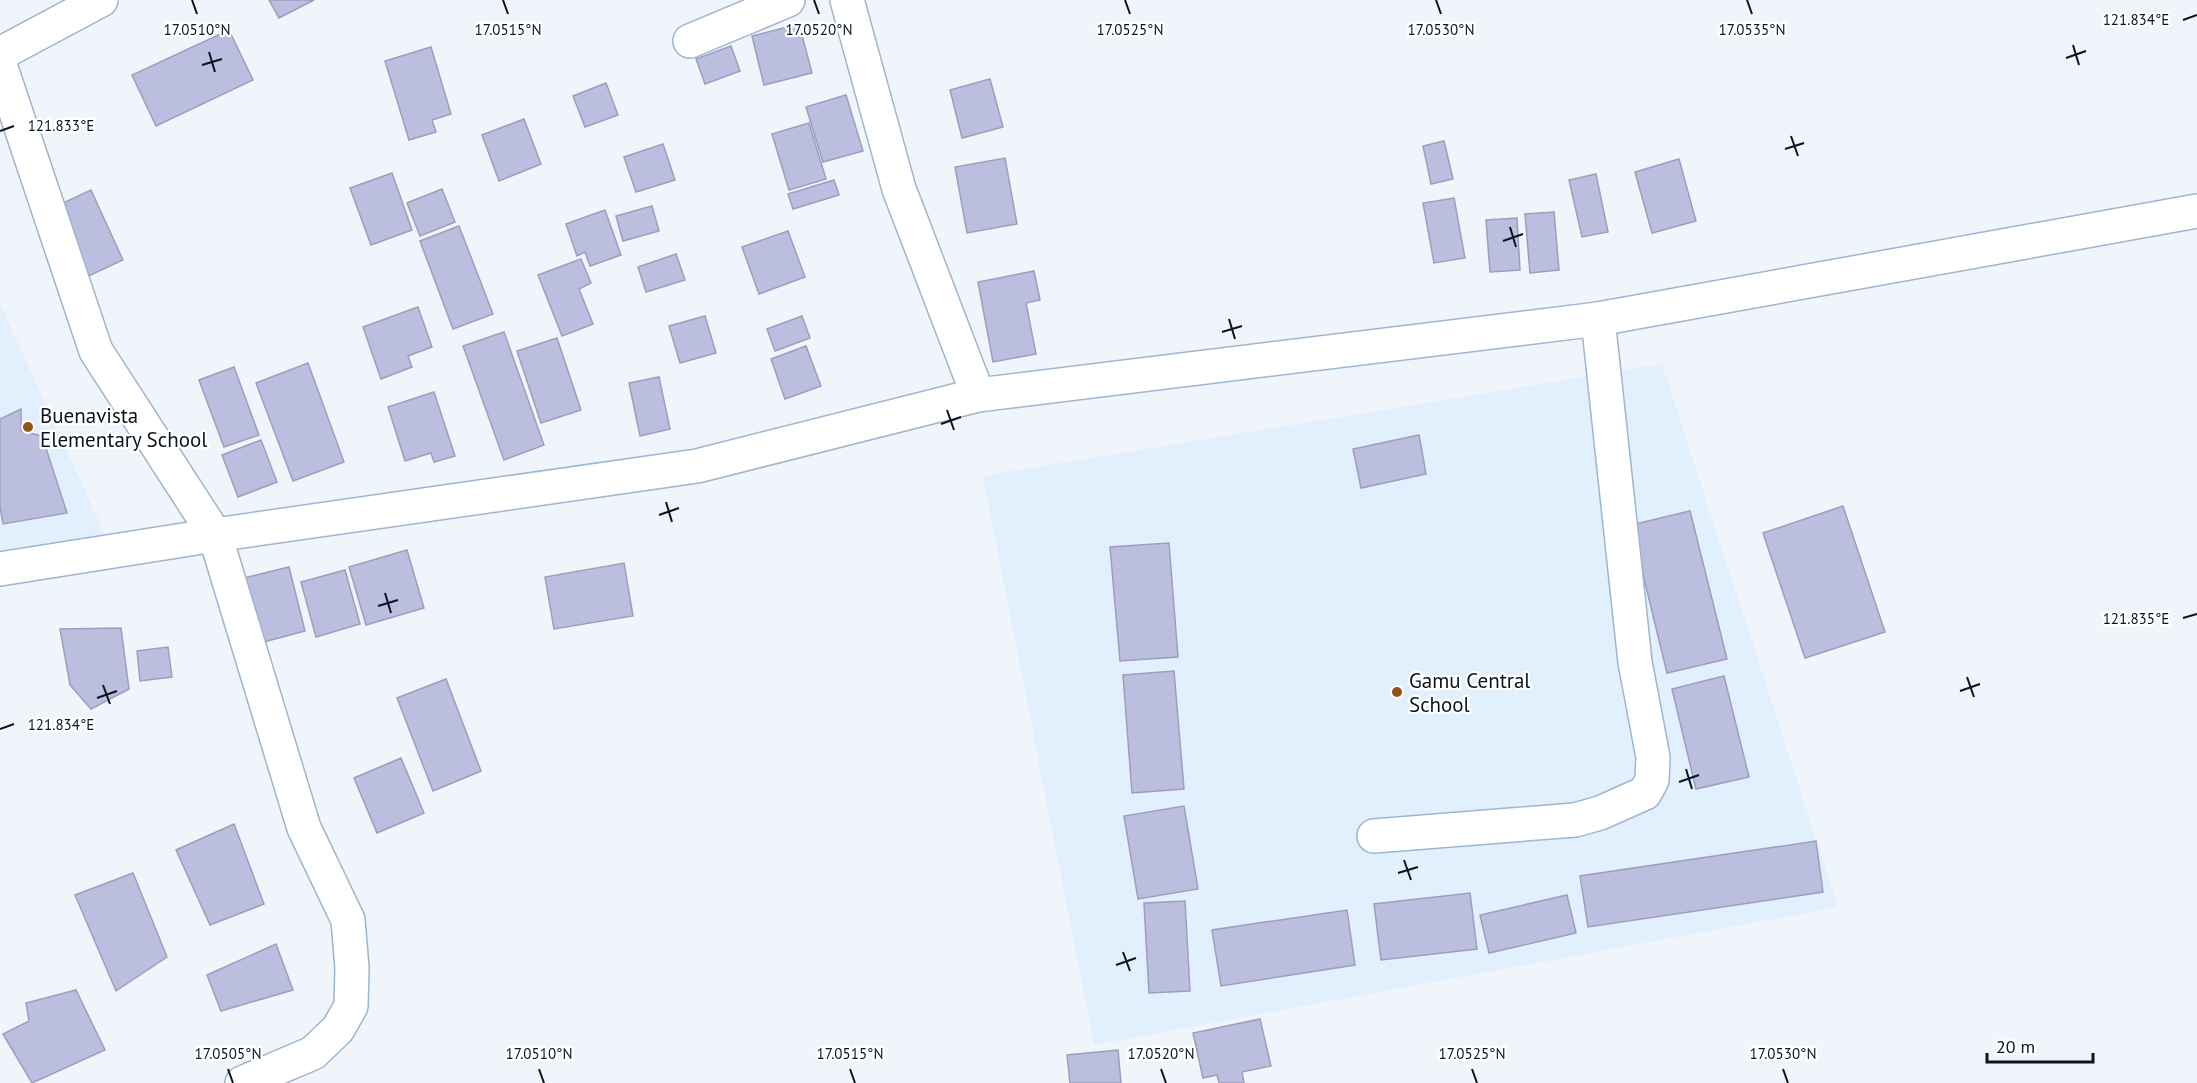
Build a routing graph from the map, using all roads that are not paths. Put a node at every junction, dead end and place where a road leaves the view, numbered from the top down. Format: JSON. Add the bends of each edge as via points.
{"nodes":[{"id":1,"x":101,"y":0,"type":"edge"},
{"id":2,"x":788,"y":0,"type":"edge"},
{"id":3,"x":847,"y":0,"type":"edge"},
{"id":4,"x":690,"y":40,"type":"dead end"},
{"id":5,"x":0,"y":54,"type":"edge"},
{"id":6,"x":0,"y":65,"type":"edge"},
{"id":7,"x":2197,"y":211,"type":"edge"},
{"id":8,"x":1598,"y":319,"type":"junction"},
{"id":9,"x":978,"y":395,"type":"junction"},
{"id":10,"x":215,"y":535,"type":"junction"},
{"id":11,"x":0,"y":569,"type":"edge"},
{"id":12,"x":1374,"y":836,"type":"dead end"},
{"id":13,"x":242,"y":1083,"type":"edge"}],
"edges":[{"from":1,"to":5,"type":"street"},
{"from":2,"to":4,"type":"street"},
{"from":3,"to":9,"type":"street","via":[[899,189]]},
{"from":6,"to":10,"type":"street","via":[[96,351]]},
{"from":7,"to":8,"type":"street"},
{"from":8,"to":9,"type":"street"},
{"from":8,"to":12,"type":"street","via":[[1635,662],[1653,757],[1652,780],[1645,793],[1575,820]]},
{"from":9,"to":10,"type":"street","via":[[697,466]]},
{"from":10,"to":11,"type":"street"},
{"from":10,"to":13,"type":"street","via":[[304,828],[348,920],[352,968],[351,1006],[338,1029],[313,1053]]}]}
